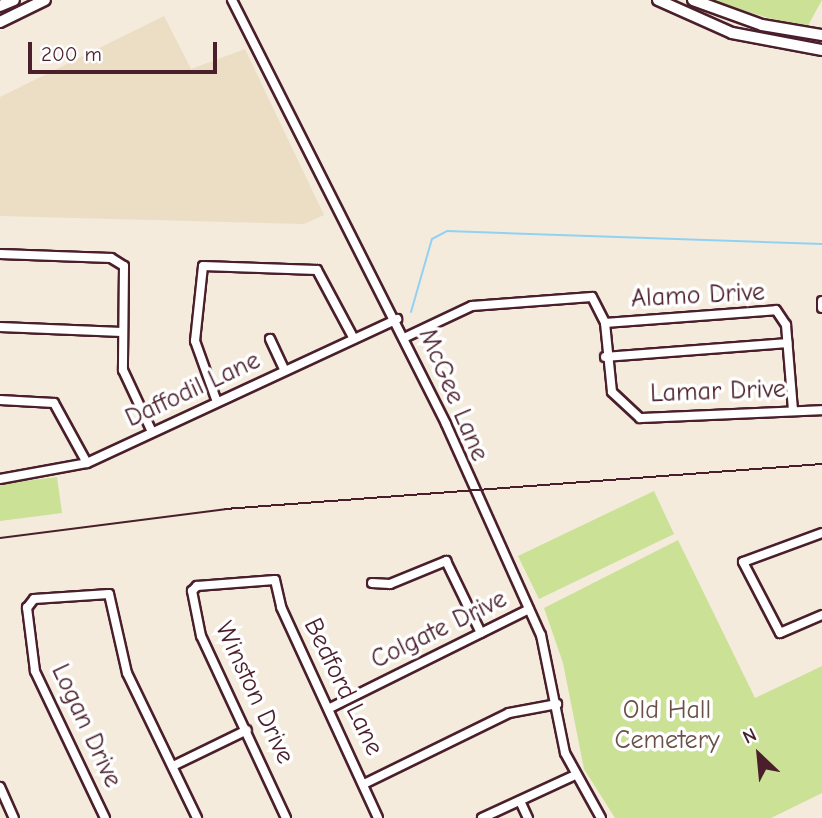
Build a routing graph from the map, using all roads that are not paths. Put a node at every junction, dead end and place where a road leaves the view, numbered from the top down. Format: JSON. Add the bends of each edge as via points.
{"nodes":[{"id":1,"x":13,"y":0,"type":"edge"},
{"id":2,"x":232,"y":0,"type":"edge"},
{"id":3,"x":659,"y":0,"type":"edge"},
{"id":4,"x":693,"y":0,"type":"edge"},
{"id":5,"x":39,"y":1,"type":"edge"},
{"id":6,"x":674,"y":4,"type":"edge"},
{"id":7,"x":0,"y":6,"type":"edge"},
{"id":8,"x":0,"y":22,"type":"edge"},
{"id":9,"x":820,"y":35,"type":"edge"},
{"id":10,"x":818,"y":49,"type":"edge"},
{"id":11,"x":0,"y":254,"type":"edge"},
{"id":12,"x":822,"y":301,"type":"edge"},
{"id":13,"x":822,"y":308,"type":"edge"},
{"id":14,"x":397,"y":319,"type":"junction"},
{"id":15,"x":605,"y":323,"type":"junction"},
{"id":16,"x":0,"y":327,"type":"edge"},
{"id":17,"x":122,"y":332,"type":"junction"},
{"id":18,"x":406,"y":337,"type":"junction"},
{"id":19,"x":270,"y":339,"type":"dead end"},
{"id":20,"x":354,"y":339,"type":"junction"},
{"id":21,"x":788,"y":343,"type":"junction"},
{"id":22,"x":605,"y":357,"type":"junction"},
{"id":23,"x":285,"y":370,"type":"junction"},
{"id":24,"x":0,"y":400,"type":"edge"},
{"id":25,"x":217,"y":402,"type":"junction"},
{"id":26,"x":793,"y":410,"type":"junction"},
{"id":27,"x":822,"y":410,"type":"edge"},
{"id":28,"x":152,"y":432,"type":"junction"},
{"id":29,"x":87,"y":463,"type":"junction"},
{"id":30,"x":0,"y":479,"type":"edge"},
{"id":31,"x":822,"y":533,"type":"edge"},
{"id":32,"x":268,"y":578,"type":"joint"},
{"id":33,"x":372,"y":583,"type":"dead end"},
{"id":34,"x":529,"y":609,"type":"junction"},
{"id":35,"x":822,"y":615,"type":"edge"},
{"id":36,"x":481,"y":633,"type":"junction"},
{"id":37,"x":557,"y":704,"type":"junction"},
{"id":38,"x":330,"y":708,"type":"junction"},
{"id":39,"x":247,"y":730,"type":"junction"},
{"id":40,"x":173,"y":766,"type":"junction"},
{"id":41,"x":573,"y":776,"type":"junction"},
{"id":42,"x":366,"y":783,"type":"junction"},
{"id":43,"x":0,"y":787,"type":"edge"},
{"id":44,"x":520,"y":801,"type":"junction"},
{"id":45,"x":15,"y":818,"type":"edge"},
{"id":46,"x":105,"y":818,"type":"edge"},
{"id":47,"x":197,"y":818,"type":"edge"},
{"id":48,"x":286,"y":818,"type":"edge"},
{"id":49,"x":378,"y":818,"type":"edge"},
{"id":50,"x":482,"y":818,"type":"edge"},
{"id":51,"x":528,"y":818,"type":"edge"},
{"id":52,"x":601,"y":818,"type":"edge"}],
"edges":[{"from":1,"to":7,"type":"main road"},
{"from":2,"to":14,"type":"street","name":"McGee Lane"},
{"from":3,"to":6,"type":"main road"},
{"from":4,"to":9,"type":"main road","via":[[762,25]]},
{"from":5,"to":8,"type":"main road"},
{"from":6,"to":10,"type":"main road","via":[[732,33]]},
{"from":9,"to":10,"type":"main road"},
{"from":11,"to":17,"type":"street","via":[[120,262]]},
{"from":12,"to":13,"type":"street"},
{"from":14,"to":18,"type":"street","name":"McGee Lane"},
{"from":14,"to":20,"type":"street","name":"Daffodil Lane"},
{"from":15,"to":18,"type":"street","via":[[600,302],[581,298],[472,306]]},
{"from":15,"to":21,"type":"street","name":"Alamo Drive","via":[[776,310]]},
{"from":15,"to":22,"type":"street","name":"Lamar Drive"},
{"from":16,"to":17,"type":"street"},
{"from":17,"to":28,"type":"street","via":[[125,376]]},
{"from":18,"to":34,"type":"street","name":"McGee Lane"},
{"from":19,"to":23,"type":"street"},
{"from":20,"to":23,"type":"street","name":"Daffodil Lane"},
{"from":20,"to":25,"type":"street","via":[[317,270],[203,266],[195,341]]},
{"from":21,"to":22,"type":"street"},
{"from":21,"to":26,"type":"street","name":"Alamo Drive"},
{"from":22,"to":26,"type":"street","name":"Lamar Drive","via":[[612,392],[640,418]]},
{"from":23,"to":25,"type":"street","name":"Daffodil Lane"},
{"from":24,"to":29,"type":"street","via":[[54,403]]},
{"from":25,"to":28,"type":"street","name":"Daffodil Lane"},
{"from":26,"to":27,"type":"street","name":"Lamar Drive"},
{"from":28,"to":29,"type":"street","name":"Daffodil Lane"},
{"from":29,"to":30,"type":"street","name":"Daffodil Lane"},
{"from":31,"to":35,"type":"street","via":[[743,562],[780,633]]},
{"from":32,"to":38,"type":"street","name":"Bedford Lane","via":[[278,586],[281,607]]},
{"from":32,"to":39,"type":"street","name":"Winston Drive","via":[[197,586],[192,591],[201,636]]},
{"from":33,"to":36,"type":"street","via":[[390,584],[446,561]]},
{"from":34,"to":36,"type":"street","name":"Colgate Drive"},
{"from":34,"to":37,"type":"street","name":"McGee Lane","via":[[547,652]]},
{"from":36,"to":38,"type":"street","name":"Colgate Drive"},
{"from":37,"to":41,"type":"street","name":"McGee Lane"},
{"from":37,"to":42,"type":"street","via":[[509,713]]},
{"from":38,"to":42,"type":"street","name":"Bedford Lane"},
{"from":39,"to":40,"type":"street"},
{"from":39,"to":48,"type":"street","name":"Winston Drive"},
{"from":40,"to":46,"type":"street","name":"Logan Drive","via":[[117,648],[106,590],[34,599],[27,608],[35,671]]},
{"from":40,"to":47,"type":"street"},
{"from":41,"to":44,"type":"street"},
{"from":41,"to":52,"type":"street","name":"McGee Lane"},
{"from":42,"to":49,"type":"street","name":"Bedford Lane"},
{"from":43,"to":45,"type":"street"},
{"from":44,"to":50,"type":"street"},
{"from":44,"to":51,"type":"street"}]}
